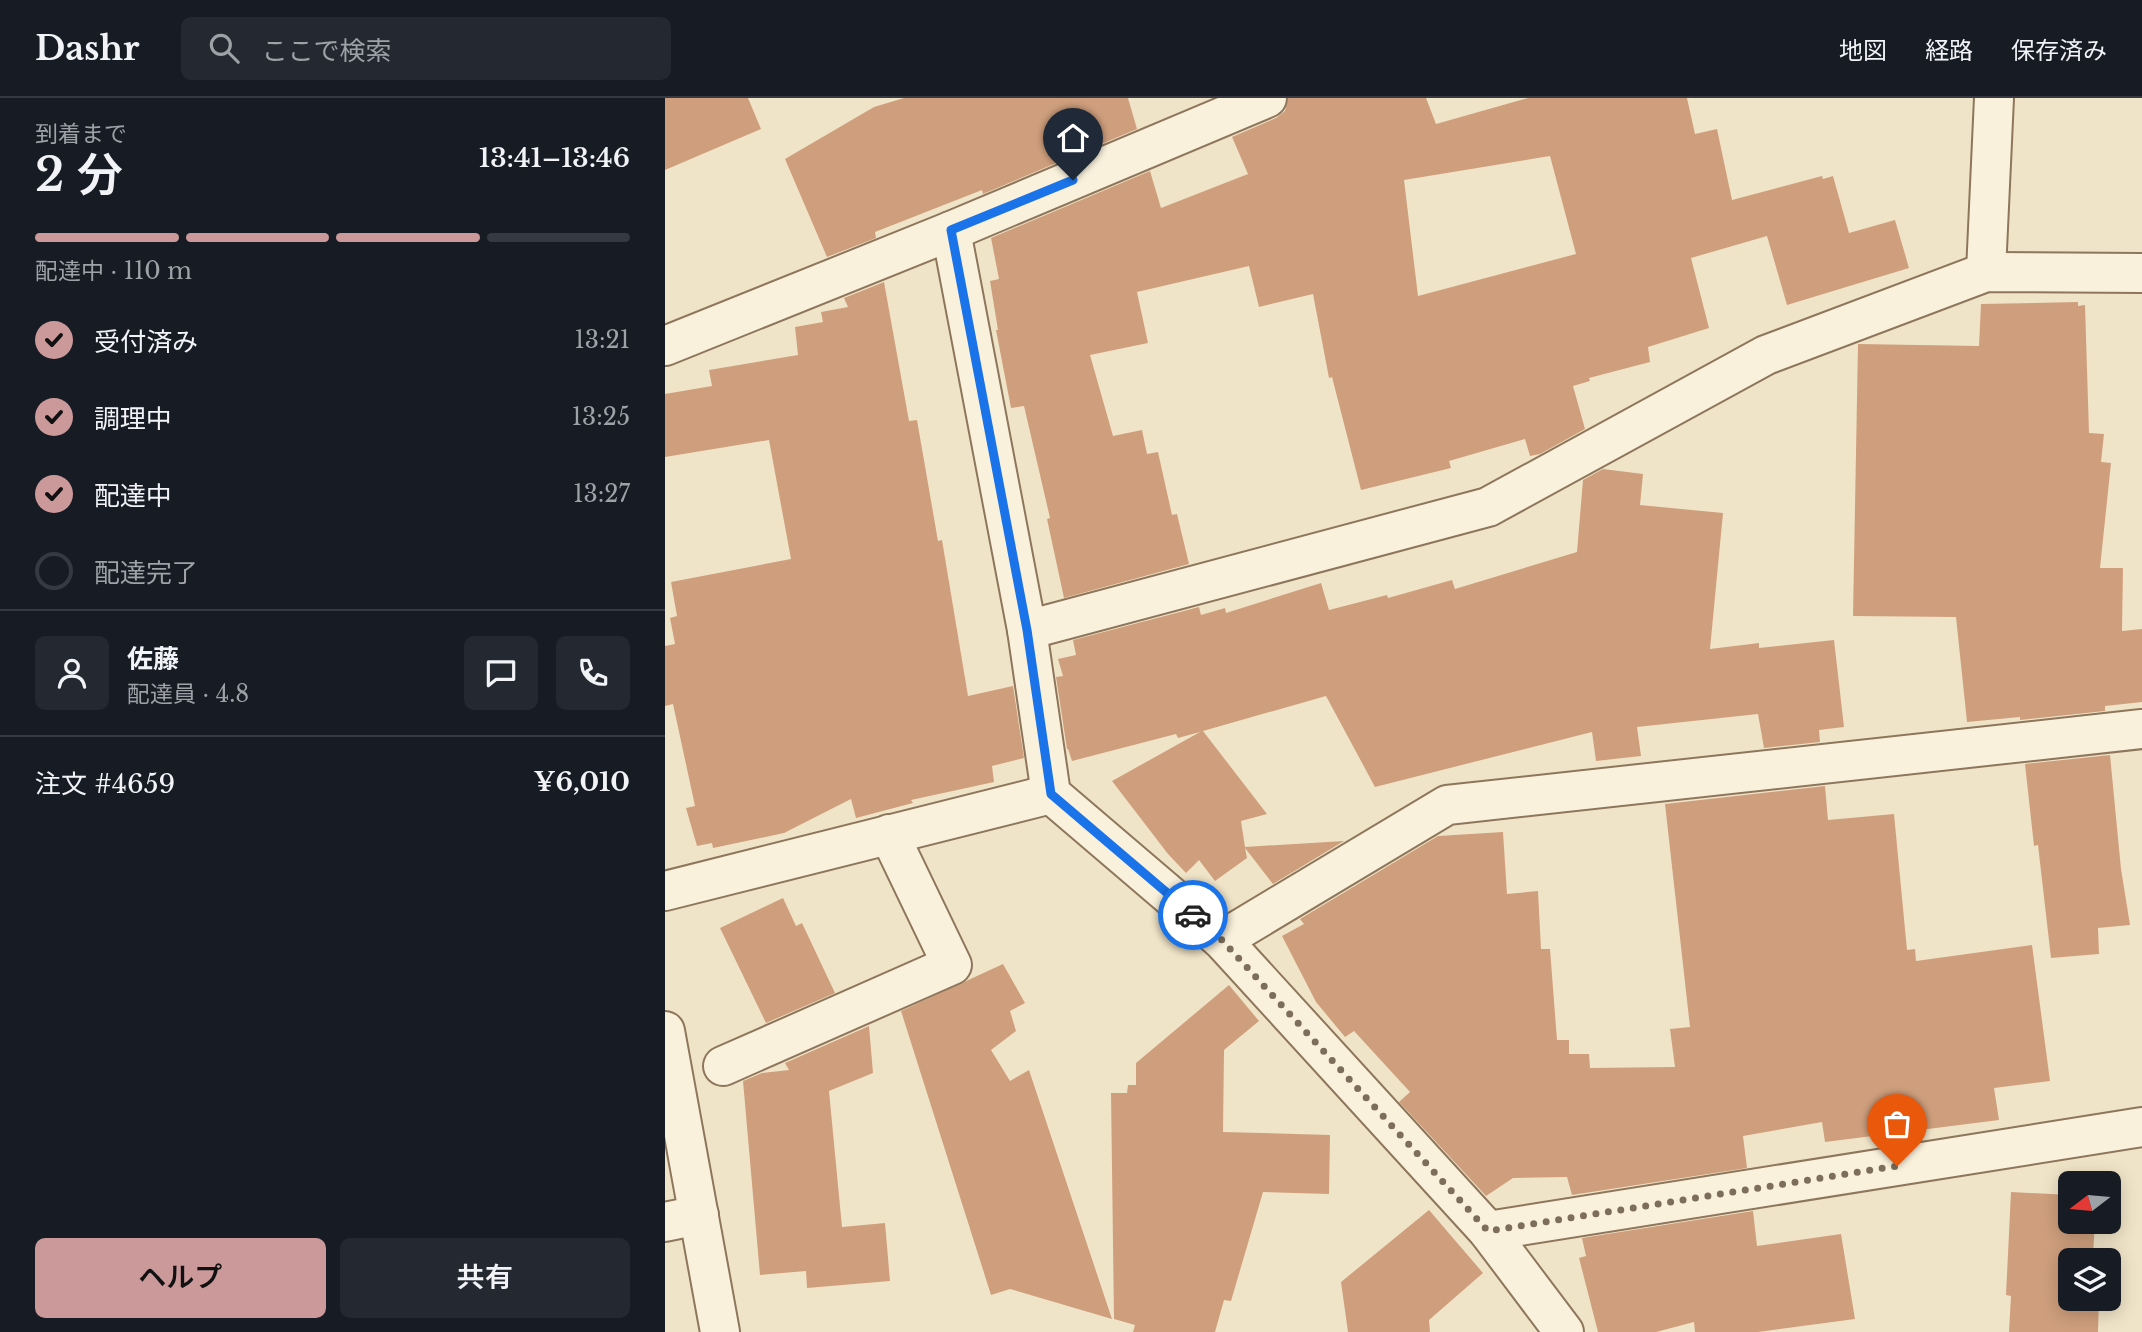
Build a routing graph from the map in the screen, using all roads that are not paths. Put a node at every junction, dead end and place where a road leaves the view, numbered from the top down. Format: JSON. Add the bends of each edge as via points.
{"nodes":[{"id":1,"x":1267,"y":98,"type":"edge"},
{"id":2,"x":1994,"y":98,"type":"edge"},
{"id":3,"x":951,"y":230,"type":"junction"},
{"id":4,"x":1986,"y":272,"type":"junction"},
{"id":5,"x":2142,"y":273,"type":"edge"},
{"id":6,"x":665,"y":346,"type":"edge"},
{"id":7,"x":1027,"y":630,"type":"junction"},
{"id":8,"x":2142,"y":729,"type":"edge"},
{"id":9,"x":1051,"y":794,"type":"junction"},
{"id":10,"x":889,"y":834,"type":"junction"},
{"id":11,"x":665,"y":891,"type":"edge"},
{"id":12,"x":1222,"y":940,"type":"junction"},
{"id":13,"x":665,"y":1031,"type":"edge"},
{"id":14,"x":723,"y":1066,"type":"dead end"},
{"id":15,"x":2142,"y":1127,"type":"edge"},
{"id":16,"x":682,"y":1218,"type":"edge"},
{"id":17,"x":1488,"y":1231,"type":"junction"},
{"id":18,"x":720,"y":1332,"type":"edge"},
{"id":19,"x":1564,"y":1332,"type":"edge"}],
"edges":[{"from":1,"to":3,"type":"street"},
{"from":2,"to":4,"type":"street"},
{"from":3,"to":6,"type":"street"},
{"from":3,"to":7,"type":"street"},
{"from":4,"to":5,"type":"street"},
{"from":4,"to":7,"type":"street","via":[[1766,355],[1488,507]]},
{"from":7,"to":9,"type":"street"},
{"from":8,"to":12,"type":"street","via":[[1447,805]]},
{"from":9,"to":10,"type":"street"},
{"from":9,"to":12,"type":"street"},
{"from":10,"to":11,"type":"street"},
{"from":10,"to":14,"type":"street","via":[[952,965]]},
{"from":12,"to":17,"type":"street"},
{"from":13,"to":16,"type":"street"},
{"from":15,"to":17,"type":"street"},
{"from":16,"to":18,"type":"street"},
{"from":17,"to":19,"type":"street"}]}
